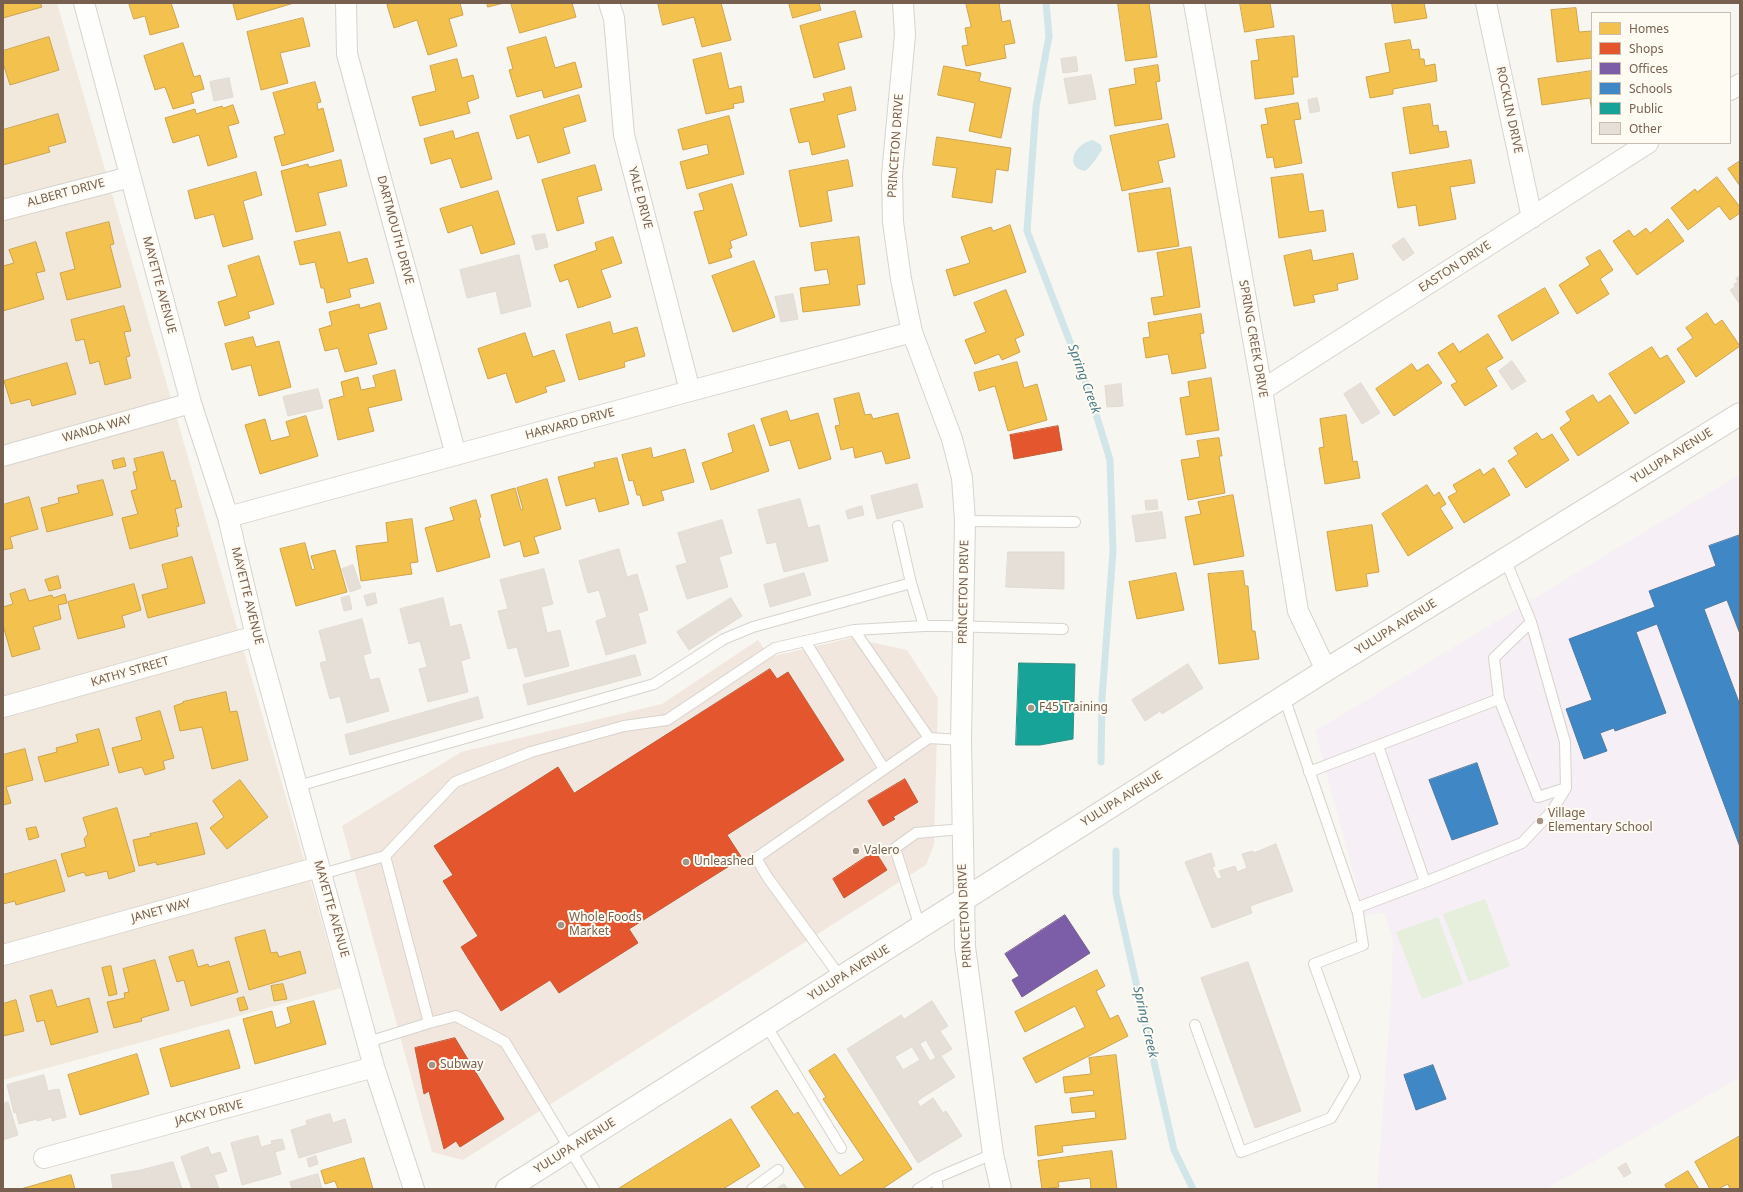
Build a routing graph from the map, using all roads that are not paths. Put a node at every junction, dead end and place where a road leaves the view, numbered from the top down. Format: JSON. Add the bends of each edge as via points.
{"nodes":[{"id":1,"x":84,"y":3,"type":"edge"},
{"id":2,"x":346,"y":3,"type":"edge"},
{"id":3,"x":609,"y":3,"type":"edge"},
{"id":4,"x":903,"y":3,"type":"edge"},
{"id":5,"x":1194,"y":3,"type":"edge"},
{"id":6,"x":1486,"y":3,"type":"edge"},
{"id":7,"x":1740,"y":84,"type":"edge"},
{"id":8,"x":1731,"y":89,"type":"edge"},
{"id":9,"x":1646,"y":144,"type":"edge"},
{"id":10,"x":130,"y":177,"type":"junction"},
{"id":11,"x":3,"y":210,"type":"edge"},
{"id":12,"x":1532,"y":218,"type":"junction"},
{"id":13,"x":912,"y":332,"type":"junction"},
{"id":14,"x":1262,"y":390,"type":"junction"},
{"id":15,"x":690,"y":391,"type":"junction"},
{"id":16,"x":191,"y":403,"type":"junction"},
{"id":17,"x":1740,"y":414,"type":"edge"},
{"id":18,"x":456,"y":455,"type":"junction"},
{"id":19,"x":3,"y":456,"type":"edge"},
{"id":20,"x":228,"y":517,"type":"junction"},
{"id":21,"x":965,"y":521,"type":"junction"},
{"id":22,"x":1075,"y":522,"type":"dead end"},
{"id":23,"x":898,"y":526,"type":"dead end"},
{"id":24,"x":1506,"y":559,"type":"junction"},
{"id":25,"x":911,"y":583,"type":"junction"},
{"id":26,"x":1531,"y":622,"type":"junction"},
{"id":27,"x":924,"y":626,"type":"junction"},
{"id":28,"x":964,"y":626,"type":"junction"},
{"id":29,"x":1063,"y":629,"type":"dead end"},
{"id":30,"x":854,"y":630,"type":"junction"},
{"id":31,"x":256,"y":636,"type":"junction"},
{"id":32,"x":805,"y":641,"type":"junction"},
{"id":33,"x":1326,"y":670,"type":"junction"},
{"id":34,"x":1284,"y":697,"type":"junction"},
{"id":35,"x":1499,"y":699,"type":"junction"},
{"id":36,"x":3,"y":707,"type":"edge"},
{"id":37,"x":929,"y":738,"type":"junction"},
{"id":38,"x":961,"y":740,"type":"junction"},
{"id":39,"x":1378,"y":746,"type":"junction"},
{"id":40,"x":884,"y":769,"type":"junction"},
{"id":41,"x":1309,"y":772,"type":"junction"},
{"id":42,"x":298,"y":786,"type":"junction"},
{"id":43,"x":1566,"y":788,"type":"junction"},
{"id":44,"x":962,"y":829,"type":"junction"},
{"id":45,"x":385,"y":856,"type":"junction"},
{"id":46,"x":321,"y":871,"type":"junction"},
{"id":47,"x":1425,"y":882,"type":"junction"},
{"id":48,"x":963,"y":900,"type":"junction"},
{"id":49,"x":1356,"y":908,"type":"junction"},
{"id":50,"x":920,"y":928,"type":"junction"},
{"id":51,"x":3,"y":955,"type":"edge"},
{"id":52,"x":841,"y":978,"type":"junction"},
{"id":53,"x":429,"y":1023,"type":"junction"},
{"id":54,"x":766,"y":1025,"type":"junction"},
{"id":55,"x":1195,"y":1025,"type":"dead end"},
{"id":56,"x":368,"y":1042,"type":"junction"},
{"id":57,"x":374,"y":1067,"type":"junction"},
{"id":58,"x":840,"y":1148,"type":"dead end"},
{"id":59,"x":569,"y":1150,"type":"junction"},
{"id":60,"x":993,"y":1154,"type":"junction"},
{"id":61,"x":44,"y":1158,"type":"dead end"},
{"id":62,"x":778,"y":1170,"type":"dead end"},
{"id":63,"x":936,"y":1178,"type":"junction"},
{"id":64,"x":414,"y":1189,"type":"edge"},
{"id":65,"x":507,"y":1189,"type":"edge"},
{"id":66,"x":594,"y":1189,"type":"edge"},
{"id":67,"x":752,"y":1189,"type":"edge"},
{"id":68,"x":918,"y":1189,"type":"edge"},
{"id":69,"x":938,"y":1189,"type":"edge"},
{"id":70,"x":1001,"y":1189,"type":"edge"}],
"edges":[{"from":1,"to":10,"type":"street","name":"MAYETTE AVENUE"},
{"from":2,"to":18,"type":"street","name":"DARTMOUTH DRIVE","via":[[347,54]]},
{"from":3,"to":15,"type":"street","name":"YALE DRIVE","via":[[614,18],[624,135]]},
{"from":4,"to":13,"type":"street","name":"PRINCETON DRIVE","via":[[905,35],[892,196],[901,279]]},
{"from":5,"to":14,"type":"street","name":"SPRING CREEK DRIVE"},
{"from":6,"to":12,"type":"street","name":"ROCKLIN DRIVE"},
{"from":7,"to":8,"type":"street"},
{"from":9,"to":12,"type":"street","name":"EASTON DRIVE"},
{"from":10,"to":11,"type":"street","name":"ALBERT DRIVE"},
{"from":10,"to":16,"type":"street","name":"MAYETTE AVENUE"},
{"from":12,"to":14,"type":"street","name":"EASTON DRIVE"},
{"from":13,"to":15,"type":"street","name":"HARVARD DRIVE"},
{"from":13,"to":21,"type":"street","name":"PRINCETON DRIVE","via":[[952,439],[962,478]]},
{"from":14,"to":33,"type":"street","name":"SPRING CREEK DRIVE","via":[[1298,611]]},
{"from":15,"to":18,"type":"street","name":"HARVARD DRIVE"},
{"from":16,"to":19,"type":"street","name":"WANDA WAY"},
{"from":16,"to":20,"type":"street","name":"MAYETTE AVENUE"},
{"from":17,"to":24,"type":"street","name":"YULUPA AVENUE"},
{"from":18,"to":20,"type":"street","name":"HARVARD DRIVE"},
{"from":20,"to":31,"type":"street","name":"MAYETTE AVENUE"},
{"from":21,"to":22,"type":"lane"},
{"from":21,"to":28,"type":"street","name":"PRINCETON DRIVE"},
{"from":23,"to":25,"type":"lane"},
{"from":24,"to":26,"type":"lane"},
{"from":24,"to":33,"type":"street","name":"YULUPA AVENUE"},
{"from":25,"to":27,"type":"lane"},
{"from":25,"to":42,"type":"lane","via":[[753,627],[724,639],[654,684]]},
{"from":26,"to":35,"type":"lane","via":[[1494,658]]},
{"from":26,"to":43,"type":"lane","via":[[1565,742]]},
{"from":27,"to":28,"type":"lane"},
{"from":27,"to":30,"type":"lane"},
{"from":28,"to":29,"type":"lane"},
{"from":28,"to":38,"type":"street","name":"PRINCETON DRIVE"},
{"from":30,"to":32,"type":"lane"},
{"from":30,"to":37,"type":"lane"},
{"from":31,"to":36,"type":"street","name":"KATHY STREET"},
{"from":31,"to":42,"type":"street","name":"MAYETTE AVENUE"},
{"from":32,"to":40,"type":"lane"},
{"from":32,"to":45,"type":"lane","via":[[775,648],[667,720],[624,726],[531,752],[455,782]]},
{"from":33,"to":34,"type":"street","name":"YULUPA AVENUE"},
{"from":34,"to":41,"type":"lane"},
{"from":34,"to":48,"type":"street","name":"YULUPA AVENUE"},
{"from":35,"to":39,"type":"lane"},
{"from":35,"to":43,"type":"lane","via":[[1538,797]]},
{"from":37,"to":38,"type":"lane"},
{"from":37,"to":40,"type":"lane"},
{"from":38,"to":44,"type":"street","name":"PRINCETON DRIVE"},
{"from":39,"to":41,"type":"lane"},
{"from":39,"to":47,"type":"lane"},
{"from":40,"to":52,"type":"lane","via":[[756,858]]},
{"from":41,"to":49,"type":"lane"},
{"from":42,"to":46,"type":"street","name":"MAYETTE AVENUE"},
{"from":43,"to":47,"type":"lane","via":[[1552,811],[1522,843]]},
{"from":44,"to":48,"type":"street","name":"PRINCETON DRIVE"},
{"from":44,"to":50,"type":"lane","via":[[916,833],[895,848]]},
{"from":45,"to":46,"type":"lane"},
{"from":45,"to":53,"type":"lane"},
{"from":46,"to":51,"type":"street","name":"JANET WAY"},
{"from":46,"to":56,"type":"street","name":"MAYETTE AVENUE"},
{"from":47,"to":49,"type":"lane"},
{"from":48,"to":50,"type":"street","name":"YULUPA AVENUE"},
{"from":48,"to":60,"type":"street","name":"PRINCETON DRIVE","via":[[965,947]]},
{"from":49,"to":55,"type":"lane","via":[[1363,945],[1314,964],[1355,1077],[1332,1118],[1241,1152]]},
{"from":50,"to":52,"type":"street","name":"YULUPA AVENUE"},
{"from":52,"to":54,"type":"street","name":"YULUPA AVENUE"},
{"from":53,"to":56,"type":"lane"},
{"from":53,"to":59,"type":"lane","via":[[456,1016],[506,1042]]},
{"from":54,"to":58,"type":"lane"},
{"from":54,"to":59,"type":"street","name":"YULUPA AVENUE"},
{"from":56,"to":57,"type":"street","name":"MAYETTE AVENUE"},
{"from":57,"to":61,"type":"street","name":"JACKY DRIVE"},
{"from":57,"to":64,"type":"street","name":"MAYETTE AVENUE"},
{"from":59,"to":65,"type":"street","name":"YULUPA AVENUE"},
{"from":59,"to":66,"type":"lane"},
{"from":60,"to":63,"type":"lane"},
{"from":60,"to":70,"type":"street","name":"PRINCETON DRIVE"},
{"from":62,"to":67,"type":"lane"},
{"from":63,"to":68,"type":"lane"},
{"from":63,"to":69,"type":"lane"}]}
